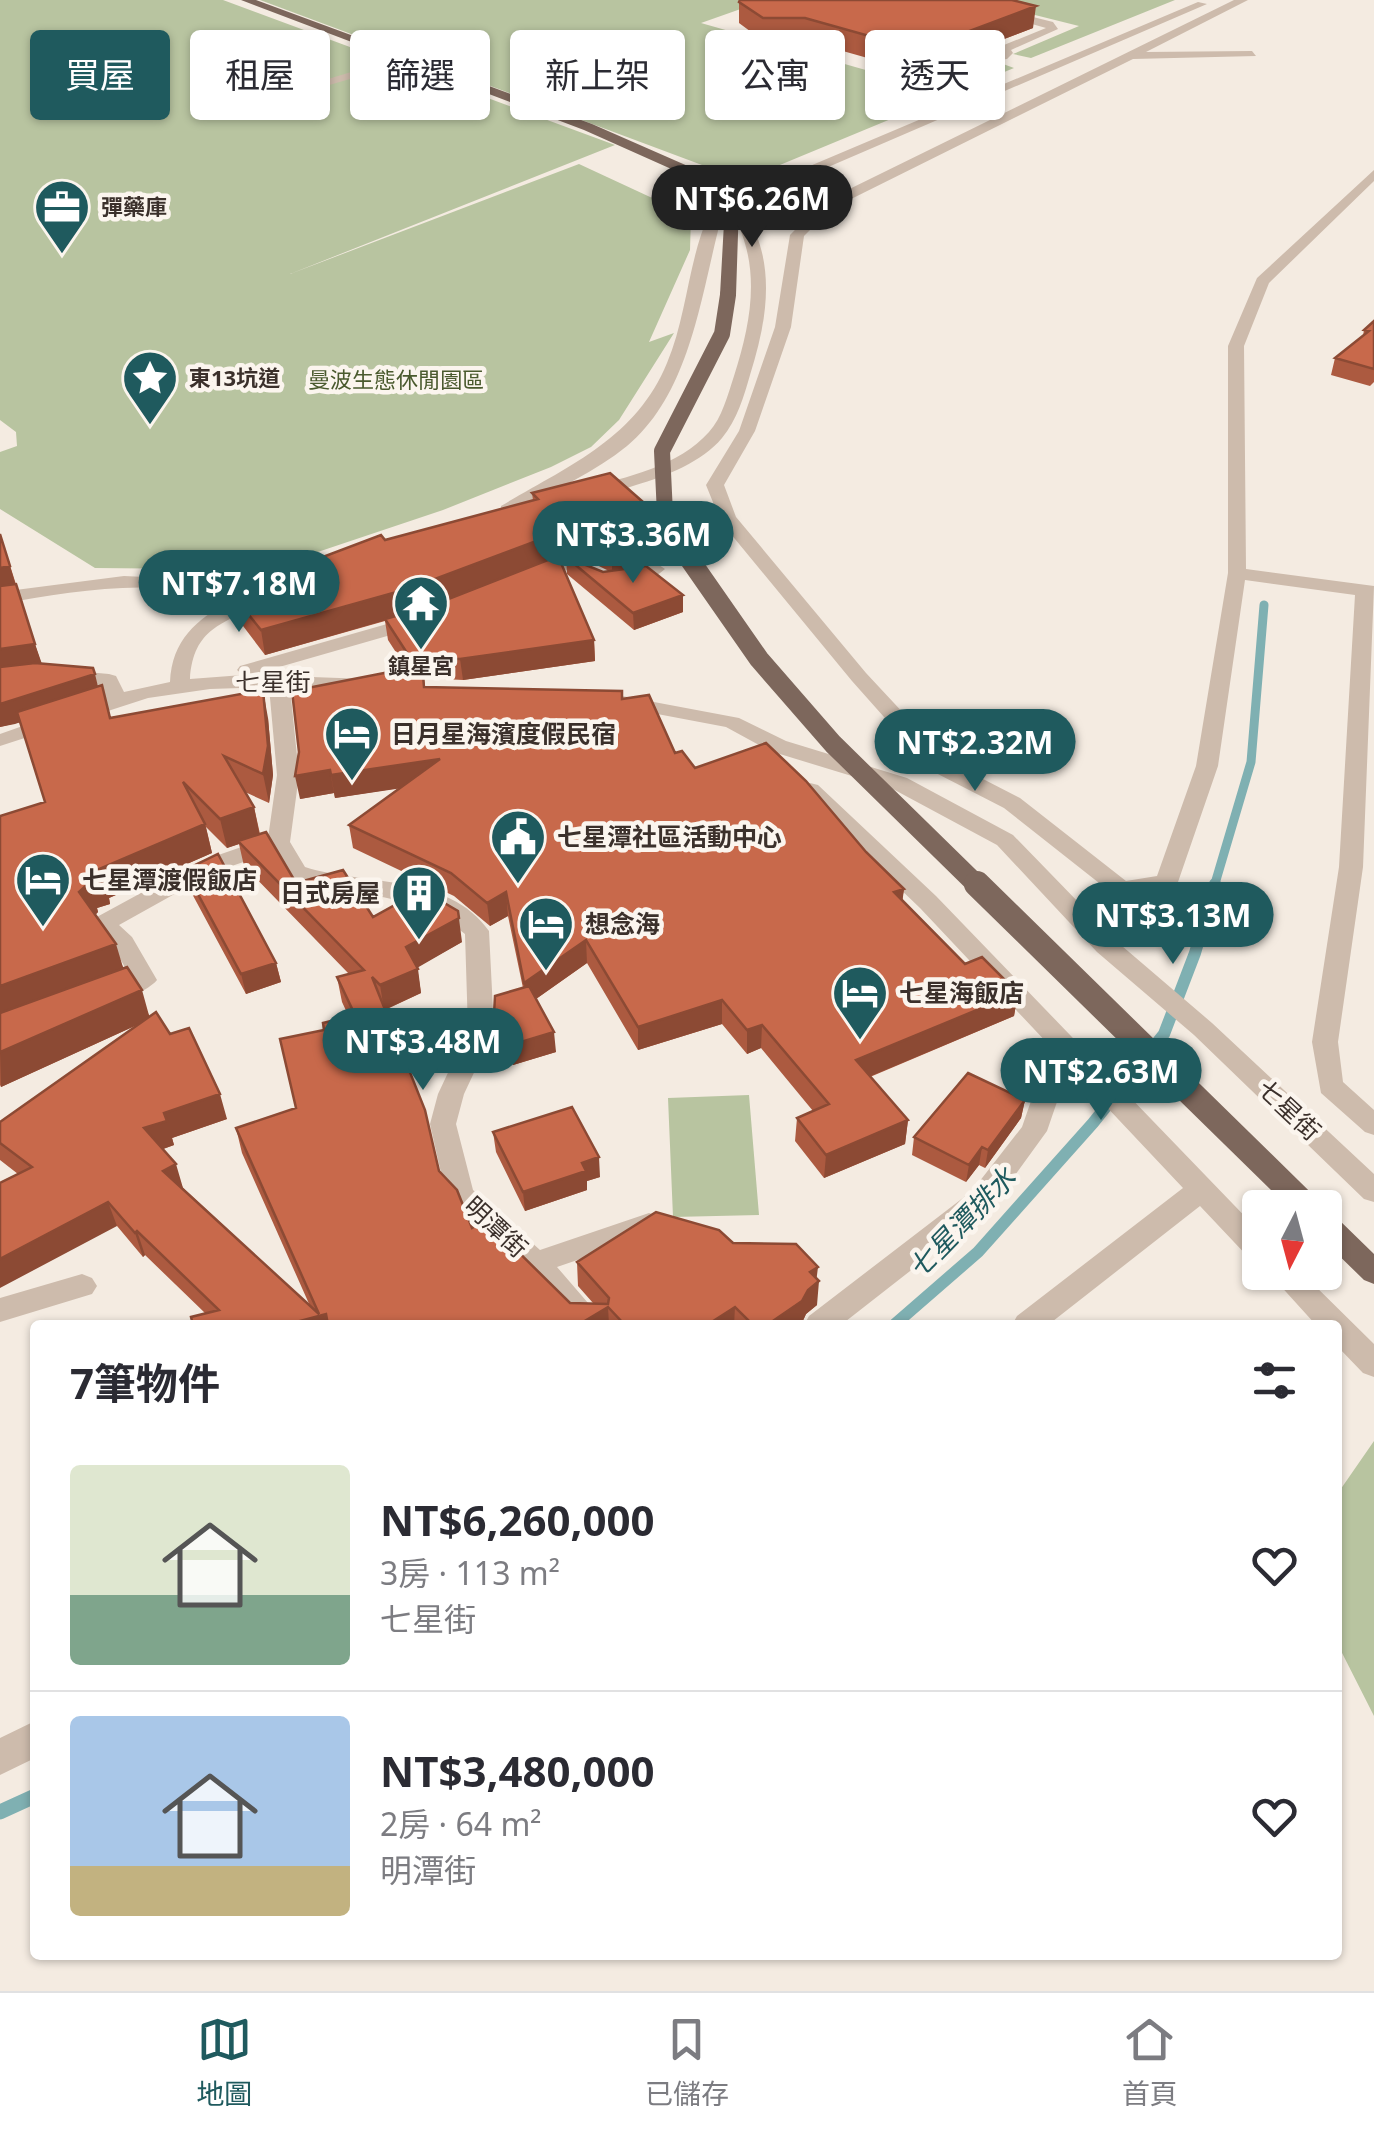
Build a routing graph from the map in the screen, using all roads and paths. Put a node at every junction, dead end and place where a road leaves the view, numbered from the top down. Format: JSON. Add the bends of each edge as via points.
{"nodes":[{"id":1,"x":246,"y":0,"type":"edge"},
{"id":2,"x":1212,"y":0,"type":"edge"},
{"id":3,"x":1243,"y":0,"type":"edge"},
{"id":4,"x":986,"y":8,"type":"edge"},
{"id":5,"x":350,"y":39,"type":"edge"},
{"id":6,"x":1005,"y":48,"type":"edge"},
{"id":7,"x":1252,"y":54,"type":"dead end"},
{"id":8,"x":1134,"y":56,"type":"junction"},
{"id":9,"x":1030,"y":65,"type":"dead end"},
{"id":10,"x":1048,"y":70,"type":"junction"},
{"id":11,"x":490,"y":91,"type":"edge"},
{"id":12,"x":1374,"y":174,"type":"edge"},
{"id":13,"x":732,"y":204,"type":"junction"},
{"id":14,"x":580,"y":494,"type":"edge"},
{"id":15,"x":561,"y":498,"type":"edge"},
{"id":16,"x":656,"y":569,"type":"edge"},
{"id":17,"x":1237,"y":573,"type":"junction"},
{"id":18,"x":291,"y":582,"type":"edge"},
{"id":19,"x":512,"y":586,"type":"edge"},
{"id":20,"x":1370,"y":592,"type":"edge"},
{"id":21,"x":0,"y":598,"type":"edge"},
{"id":22,"x":246,"y":600,"type":"junction"},
{"id":23,"x":437,"y":614,"type":"edge"},
{"id":24,"x":0,"y":680,"type":"edge"},
{"id":25,"x":279,"y":680,"type":"junction"},
{"id":26,"x":398,"y":686,"type":"edge"},
{"id":27,"x":180,"y":688,"type":"junction"},
{"id":28,"x":116,"y":700,"type":"junction"},
{"id":29,"x":592,"y":700,"type":"edge"},
{"id":30,"x":0,"y":740,"type":"edge"},
{"id":31,"x":778,"y":746,"type":"junction"},
{"id":32,"x":279,"y":842,"type":"junction"},
{"id":33,"x":91,"y":1000,"type":"edge"},
{"id":34,"x":1064,"y":1043,"type":"junction"},
{"id":35,"x":1374,"y":1125,"type":"edge"},
{"id":36,"x":1290,"y":1190,"type":"edge"},
{"id":37,"x":1374,"y":1190,"type":"edge"},
{"id":38,"x":1199,"y":1191,"type":"junction"},
{"id":39,"x":649,"y":1224,"type":"edge"},
{"id":40,"x":1242,"y":1233,"type":"edge"},
{"id":41,"x":1342,"y":1241,"type":"edge"},
{"id":42,"x":536,"y":1263,"type":"junction"},
{"id":43,"x":1374,"y":1272,"type":"edge"},
{"id":44,"x":82,"y":1286,"type":"dead end"},
{"id":45,"x":1300,"y":1290,"type":"edge"},
{"id":46,"x":0,"y":1310,"type":"edge"},
{"id":47,"x":587,"y":1320,"type":"edge"},
{"id":48,"x":825,"y":1320,"type":"edge"},
{"id":49,"x":1033,"y":1320,"type":"edge"},
{"id":50,"x":1330,"y":1320,"type":"edge"},
{"id":51,"x":1342,"y":1332,"type":"edge"},
{"id":52,"x":1374,"y":1364,"type":"edge"},
{"id":53,"x":30,"y":1742,"type":"edge"},
{"id":54,"x":0,"y":1757,"type":"edge"}],
"edges":[{"from":1,"to":5,"type":"main road"},
{"from":2,"to":10,"type":"street"},
{"from":3,"to":8,"type":"street"},
{"from":4,"to":6,"type":"street","via":[[1052,29]]},
{"from":7,"to":8,"type":"street"},
{"from":8,"to":17,"type":"street","via":[[826,206],[797,235],[783,327],[748,431],[715,486],[727,518],[940,766],[1012,803],[1121,888],[1166,882],[1184,836],[1206,766]]},
{"from":9,"to":10,"type":"street"},
{"from":10,"to":13,"type":"street"},
{"from":11,"to":13,"type":"main road","via":[[672,162]]},
{"from":12,"to":17,"type":"street","via":[[1262,281],[1236,346]]},
{"from":13,"to":14,"type":"street","via":[[743,216],[760,283],[744,372],[718,433],[684,459]]},
{"from":13,"to":15,"type":"street","via":[[714,217],[680,349],[645,415],[621,442],[500,511]]},
{"from":13,"to":36,"type":"main road","bridge":true,"via":[[722,334],[662,451],[667,526],[759,659],[833,744]]},
{"from":16,"to":19,"type":"street","via":[[611,586],[571,562]]},
{"from":17,"to":20,"type":"street"},
{"from":18,"to":22,"type":"street"},
{"from":20,"to":35,"type":"street","via":[[1352,868],[1325,1042],[1330,1086]]},
{"from":21,"to":22,"type":"street","via":[[96,582],[216,588]]},
{"from":22,"to":27,"type":"street","via":[[191,639]]},
{"from":23,"to":27,"type":"street"},
{"from":24,"to":28,"type":"street","via":[[41,674],[109,680]]},
{"from":25,"to":26,"type":"street","name":"七星街"},
{"from":25,"to":27,"type":"street","name":"七星街"},
{"from":25,"to":32,"type":"street","via":[[288,775]]},
{"from":27,"to":28,"type":"street","name":"七星街"},
{"from":28,"to":30,"type":"street","name":"七星街"},
{"from":29,"to":31,"type":"street","via":[[732,722]]},
{"from":31,"to":34,"type":"street","via":[[799,779]]},
{"from":31,"to":37,"type":"street","name":"七星街","via":[[899,783],[1006,840],[1106,946]]},
{"from":32,"to":33,"type":"street","via":[[206,867],[103,924],[123,942],[145,980]]},
{"from":32,"to":42,"type":"street","name":"明潭街","via":[[296,872],[418,896],[476,931],[481,1030],[443,1124],[460,1195]]},
{"from":34,"to":38,"type":"street"},
{"from":34,"to":48,"type":"street","via":[[1034,1130],[982,1199]]},
{"from":38,"to":40,"type":"street"},
{"from":38,"to":49,"type":"street"},
{"from":39,"to":42,"type":"street","name":"明潭街"},
{"from":41,"to":43,"type":"main road"},
{"from":42,"to":47,"type":"street"},
{"from":44,"to":46,"type":"street"},
{"from":45,"to":50,"type":"street"},
{"from":51,"to":52,"type":"street"},
{"from":53,"to":54,"type":"street"}]}
